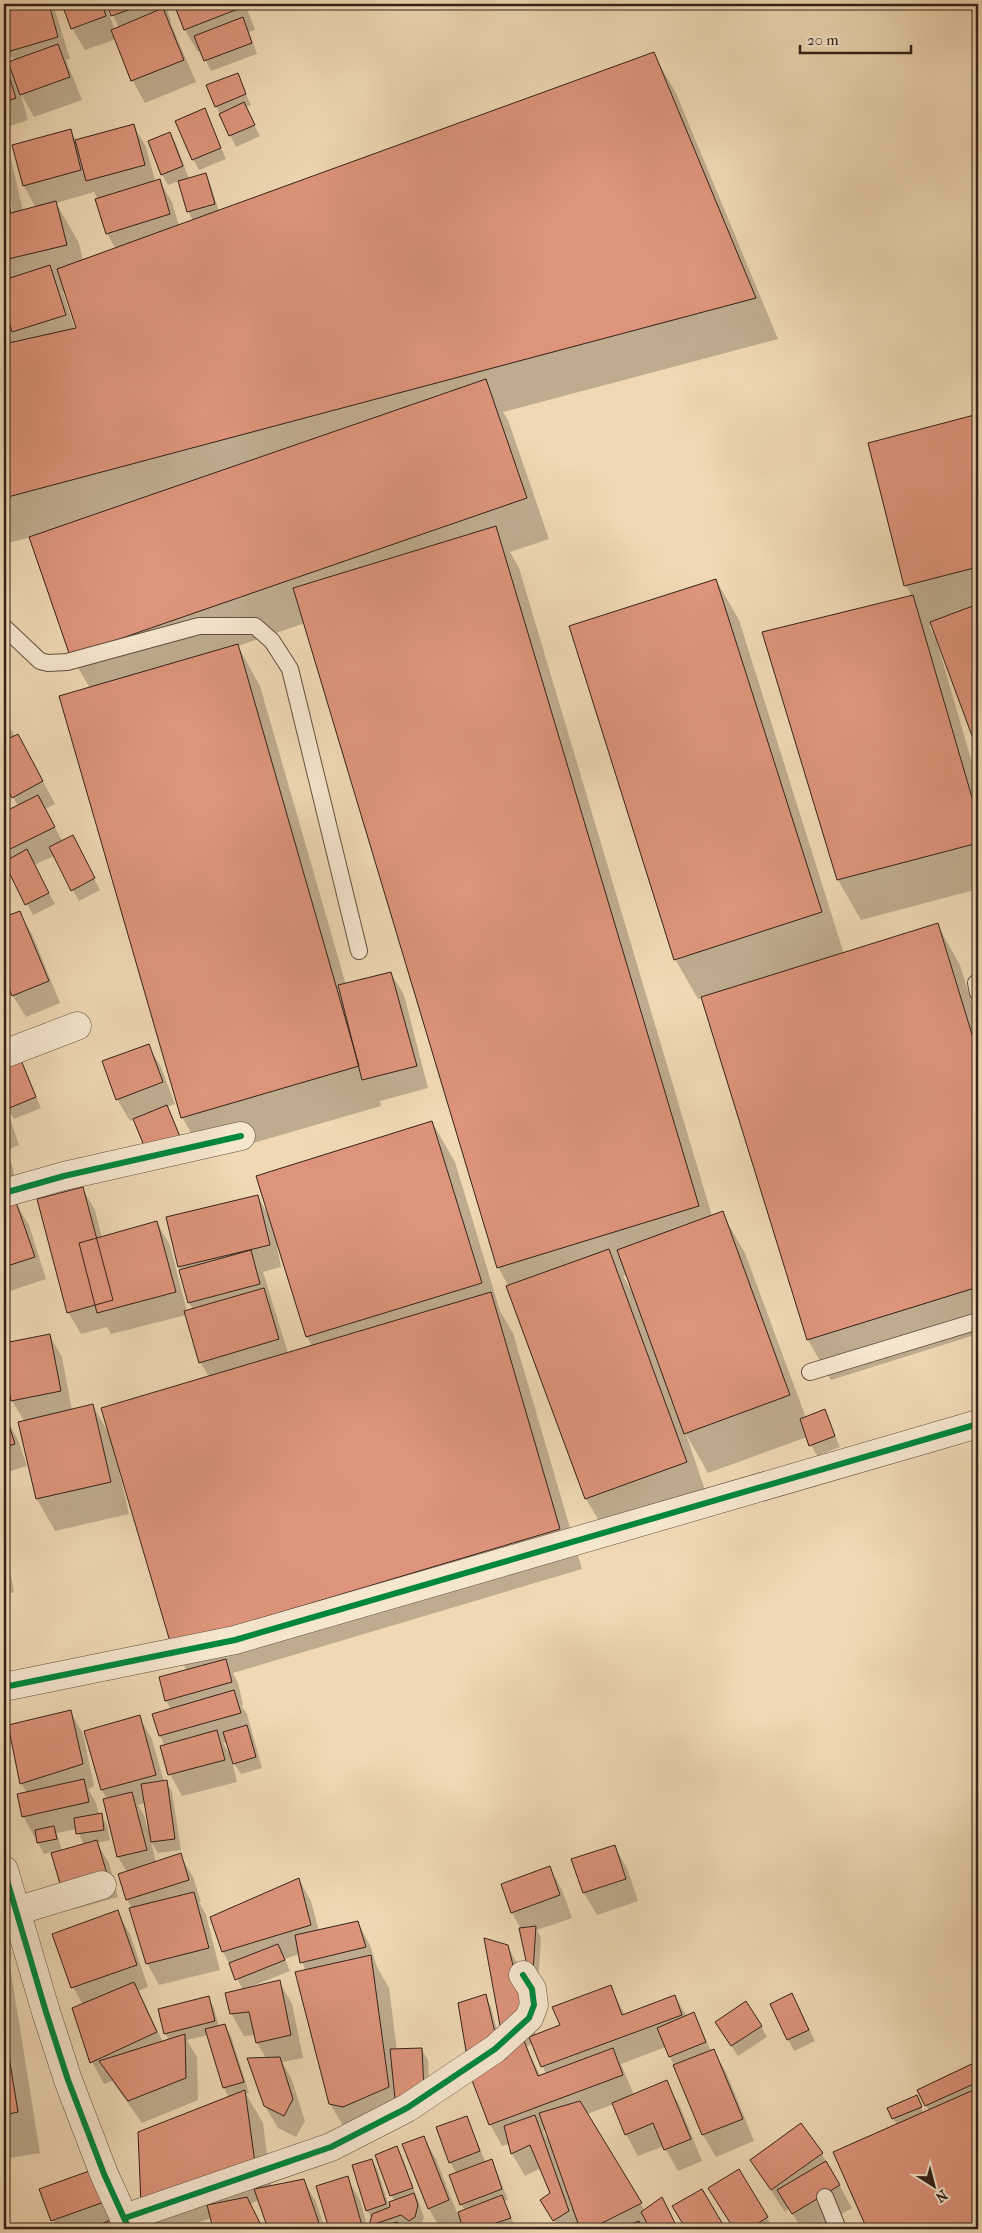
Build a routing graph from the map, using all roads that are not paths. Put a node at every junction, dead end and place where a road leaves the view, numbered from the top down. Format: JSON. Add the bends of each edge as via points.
{"nodes":[{"id":1,"x":4,"y":627,"type":"edge"},
{"id":2,"x":359,"y":950,"type":"dead end"},
{"id":3,"x":77,"y":1026,"type":"dead end"},
{"id":4,"x":4,"y":1054,"type":"edge"},
{"id":5,"x":241,"y":1136,"type":"dead end"},
{"id":6,"x":4,"y":1193,"type":"edge"},
{"id":7,"x":978,"y":1320,"type":"edge"},
{"id":8,"x":810,"y":1372,"type":"dead end"},
{"id":9,"x":978,"y":1424,"type":"edge"},
{"id":10,"x":4,"y":1687,"type":"edge"},
{"id":11,"x":4,"y":1870,"type":"edge"},
{"id":12,"x":102,"y":1885,"type":"dead end"},
{"id":13,"x":16,"y":1911,"type":"junction"},
{"id":14,"x":523,"y":1975,"type":"dead end"},
{"id":15,"x":825,"y":2197,"type":"dead end"},
{"id":16,"x":127,"y":2224,"type":"edge"},
{"id":17,"x":838,"y":2229,"type":"edge"}],
"edges":[{"from":1,"to":2,"type":"lane","via":[[40,660],[48,663],[66,662],[199,626],[255,626],[272,641],[290,669]]},
{"from":3,"to":4,"type":"street"},
{"from":5,"to":6,"type":"street"},
{"from":7,"to":8,"type":"lane"},
{"from":9,"to":10,"type":"street","via":[[235,1640]]},
{"from":11,"to":13,"type":"street"},
{"from":12,"to":13,"type":"street"},
{"from":13,"to":16,"type":"street","via":[[68,2080]]},
{"from":14,"to":16,"type":"street","via":[[532,1989],[534,2005],[529,2018],[495,2049],[407,2108],[331,2147]]},
{"from":15,"to":17,"type":"lane"}]}
